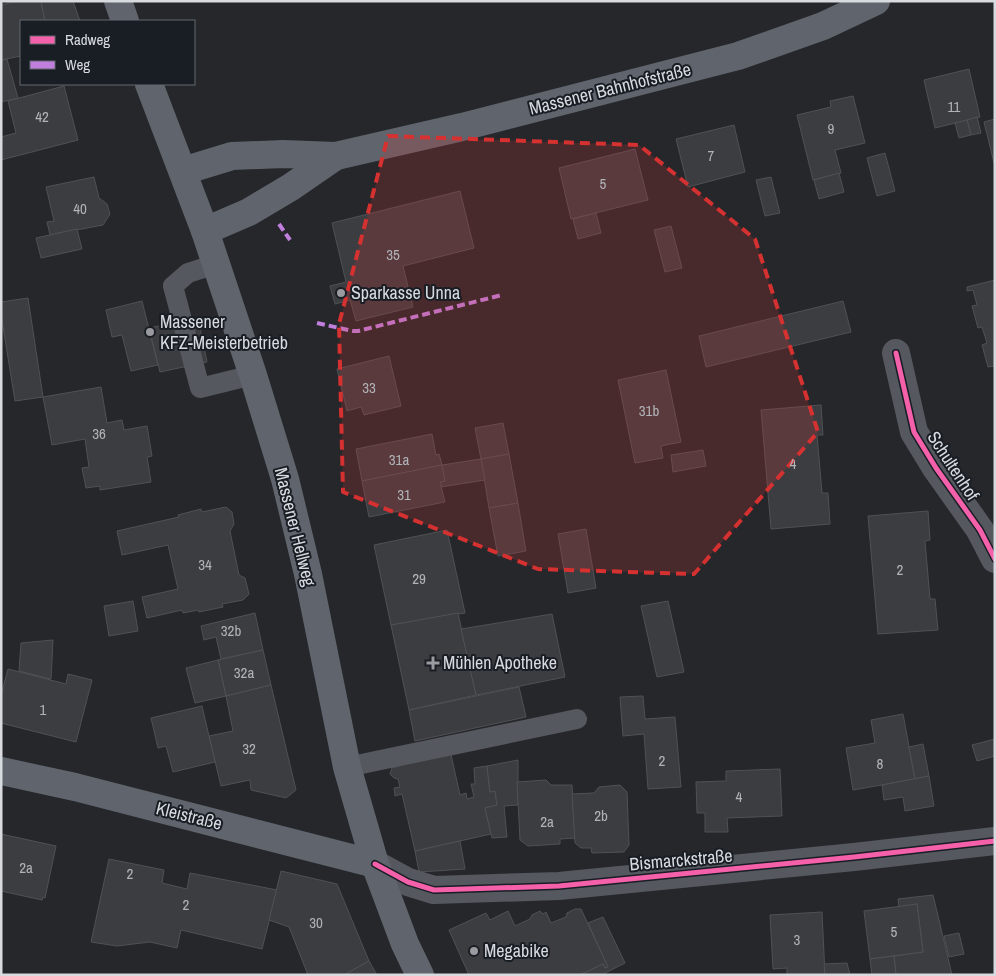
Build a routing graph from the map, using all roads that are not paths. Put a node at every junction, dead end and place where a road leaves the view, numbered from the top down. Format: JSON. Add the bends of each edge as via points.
{"nodes":[{"id":1,"x":118,"y":1,"type":"edge"},
{"id":2,"x":876,"y":1,"type":"edge"},
{"id":3,"x":125,"y":20,"type":"edge"},
{"id":4,"x":149,"y":85,"type":"edge"},
{"id":5,"x":336,"y":156,"type":"junction"},
{"id":6,"x":183,"y":171,"type":"junction"},
{"id":7,"x":205,"y":230,"type":"junction"},
{"id":8,"x":216,"y":264,"type":"junction"},
{"id":9,"x":896,"y":352,"type":"dead end"},
{"id":10,"x":253,"y":375,"type":"junction"},
{"id":11,"x":995,"y":559,"type":"edge"},
{"id":12,"x":577,"y":719,"type":"dead end"},
{"id":13,"x":347,"y":767,"type":"junction"},
{"id":14,"x":1,"y":771,"type":"edge"},
{"id":15,"x":995,"y":841,"type":"edge"},
{"id":16,"x":375,"y":864,"type":"junction"},
{"id":17,"x":420,"y":975,"type":"edge"}],
"edges":[{"from":1,"to":3,"type":"main road"},
{"from":2,"to":5,"type":"main road","name":"Massener Bahnhofstraße","via":[[823,26],[732,58]]},
{"from":4,"to":6,"type":"main road","name":"Massener Hellweg"},
{"from":5,"to":6,"type":"main road","name":"Massener Bahnhofstraße","via":[[232,156]]},
{"from":5,"to":7,"type":"main road","name":"Massener Bahnhofstraße","via":[[249,212]]},
{"from":6,"to":7,"type":"main road","name":"Massener Hellweg"},
{"from":7,"to":8,"type":"main road","name":"Massener Hellweg"},
{"from":8,"to":10,"type":"main road","name":"Massener Hellweg"},
{"from":8,"to":10,"type":"lane","via":[[188,273],[174,286],[200,388]]},
{"from":9,"to":11,"type":"street","name":"Schultenhof","via":[[914,432],[980,530]]},
{"from":10,"to":13,"type":"main road","name":"Massener Hellweg","via":[[306,564]]},
{"from":12,"to":13,"type":"lane"},
{"from":13,"to":16,"type":"main road","name":"Massener Hellweg"},
{"from":14,"to":16,"type":"main road","name":"Kleistraße"},
{"from":15,"to":16,"type":"street","name":"Bismarckstraße","via":[[559,886],[434,890],[408,882]]},
{"from":16,"to":17,"type":"main road","name":"Massener Hellweg"}]}
